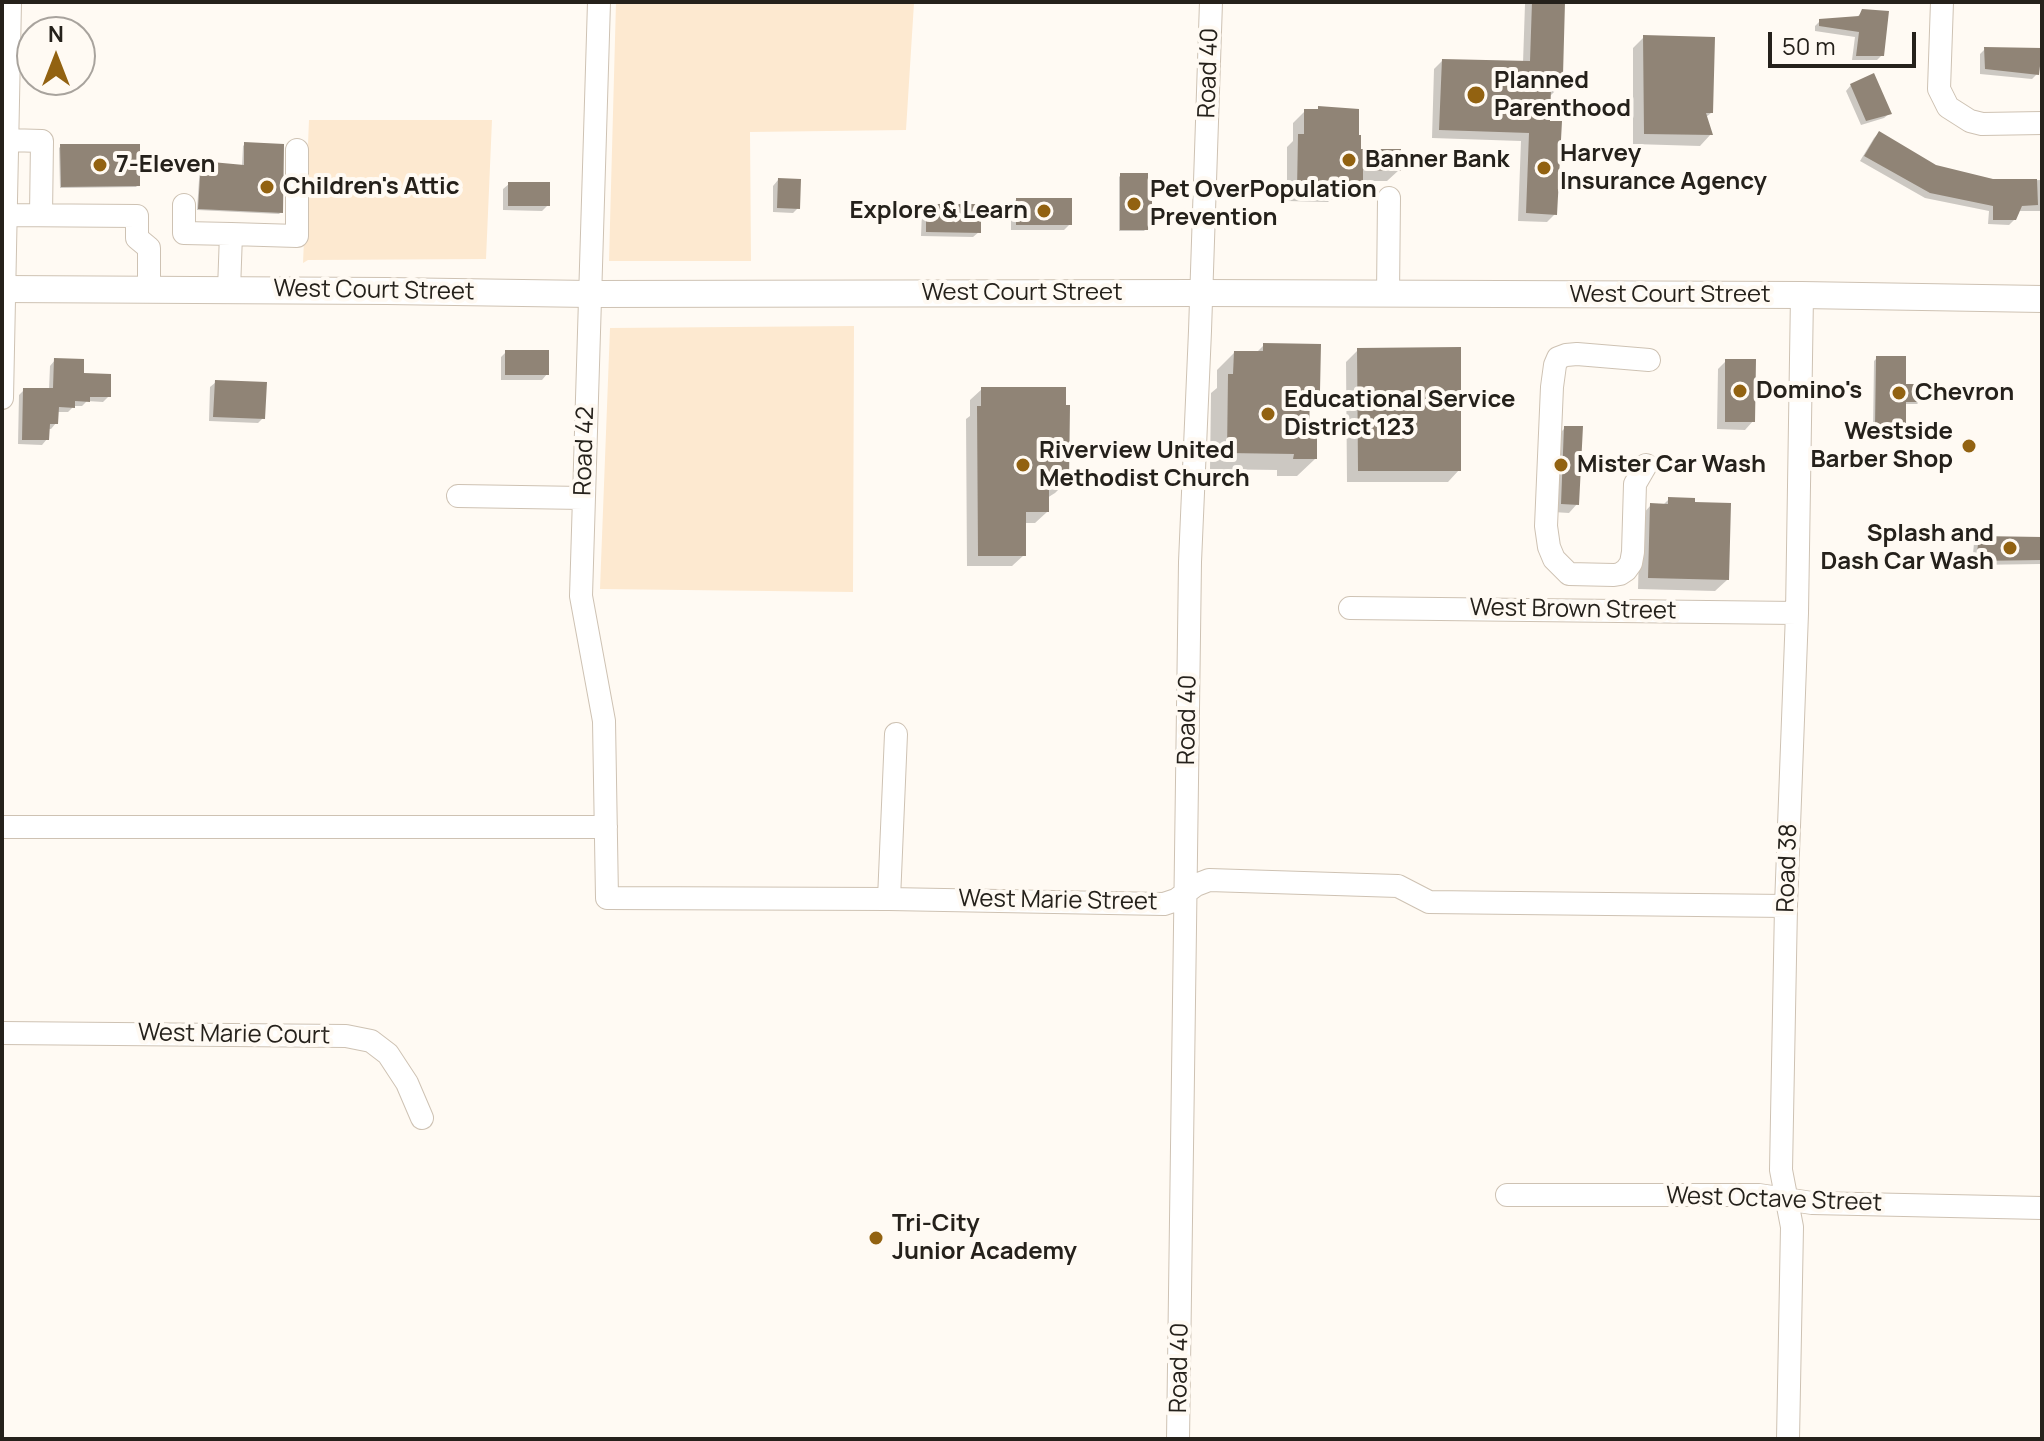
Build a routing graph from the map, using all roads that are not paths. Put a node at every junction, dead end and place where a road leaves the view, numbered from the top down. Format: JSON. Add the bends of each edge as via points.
{"nodes":[{"id":1,"x":10,"y":2,"type":"edge"},
{"id":2,"x":599,"y":2,"type":"edge"},
{"id":3,"x":1211,"y":2,"type":"edge"},
{"id":4,"x":1942,"y":2,"type":"edge"},
{"id":5,"x":6,"y":27,"type":"edge"},
{"id":6,"x":5,"y":81,"type":"edge"},
{"id":7,"x":2042,"y":123,"type":"edge"},
{"id":8,"x":7,"y":140,"type":"junction"},
{"id":9,"x":297,"y":150,"type":"dead end"},
{"id":10,"x":1389,"y":198,"type":"dead end"},
{"id":11,"x":184,"y":205,"type":"dead end"},
{"id":12,"x":6,"y":215,"type":"junction"},
{"id":13,"x":41,"y":215,"type":"junction"},
{"id":14,"x":231,"y":234,"type":"junction"},
{"id":15,"x":3,"y":289,"type":"edge"},
{"id":16,"x":149,"y":290,"type":"junction"},
{"id":17,"x":229,"y":290,"type":"junction"},
{"id":18,"x":1201,"y":293,"type":"junction"},
{"id":19,"x":590,"y":294,"type":"junction"},
{"id":20,"x":1388,"y":294,"type":"junction"},
{"id":21,"x":1802,"y":295,"type":"junction"},
{"id":22,"x":2042,"y":299,"type":"edge"},
{"id":23,"x":1649,"y":360,"type":"dead end"},
{"id":24,"x":2,"y":398,"type":"edge"},
{"id":25,"x":1646,"y":465,"type":"dead end"},
{"id":26,"x":458,"y":496,"type":"dead end"},
{"id":27,"x":583,"y":498,"type":"junction"},
{"id":28,"x":1350,"y":608,"type":"dead end"},
{"id":29,"x":1797,"y":613,"type":"junction"},
{"id":30,"x":896,"y":734,"type":"dead end"},
{"id":31,"x":2,"y":827,"type":"edge"},
{"id":32,"x":606,"y":827,"type":"junction"},
{"id":33,"x":1186,"y":893,"type":"junction"},
{"id":34,"x":607,"y":898,"type":"joint"},
{"id":35,"x":889,"y":899,"type":"junction"},
{"id":36,"x":1786,"y":906,"type":"junction"},
{"id":37,"x":2,"y":1033,"type":"edge"},
{"id":38,"x":422,"y":1118,"type":"dead end"},
{"id":39,"x":1507,"y":1195,"type":"dead end"},
{"id":40,"x":1786,"y":1199,"type":"junction"},
{"id":41,"x":2042,"y":1208,"type":"edge"},
{"id":42,"x":1178,"y":1439,"type":"edge"},
{"id":43,"x":1788,"y":1439,"type":"edge"}],
"edges":[{"from":1,"to":5,"type":"street"},
{"from":2,"to":19,"type":"street","name":"Road 42"},
{"from":3,"to":18,"type":"street","name":"Road 40"},
{"from":4,"to":7,"type":"street","via":[[1939,89],[1948,107],[1982,124]]},
{"from":5,"to":6,"type":"street"},
{"from":6,"to":8,"type":"street"},
{"from":8,"to":12,"type":"street"},
{"from":8,"to":13,"type":"street","via":[[42,141]]},
{"from":9,"to":14,"type":"street","via":[[297,236]]},
{"from":10,"to":20,"type":"street"},
{"from":11,"to":14,"type":"street","via":[[184,233]]},
{"from":12,"to":13,"type":"street"},
{"from":12,"to":15,"type":"street"},
{"from":13,"to":16,"type":"street","via":[[137,216],[137,238],[149,248]]},
{"from":14,"to":17,"type":"street"},
{"from":15,"to":16,"type":"main road","name":"West Court Street"},
{"from":15,"to":24,"type":"street"},
{"from":16,"to":17,"type":"main road","name":"West Court Street"},
{"from":17,"to":19,"type":"main road","name":"West Court Street"},
{"from":18,"to":19,"type":"main road","name":"West Court Street"},
{"from":18,"to":20,"type":"main road","name":"West Court Street"},
{"from":18,"to":33,"type":"street","name":"Road 40","via":[[1190,562]]},
{"from":19,"to":27,"type":"street","name":"Road 42"},
{"from":20,"to":21,"type":"main road","name":"West Court Street"},
{"from":21,"to":22,"type":"main road","name":"West Court Street"},
{"from":21,"to":29,"type":"street","name":"Road 38"},
{"from":23,"to":25,"type":"street","via":[[1577,354],[1558,358],[1555,365],[1546,526],[1554,559],[1569,574],[1620,574],[1631,563],[1635,484]]},
{"from":26,"to":27,"type":"street"},
{"from":27,"to":32,"type":"street","name":"Road 42","via":[[581,596],[604,721]]},
{"from":28,"to":29,"type":"street","name":"West Brown Street"},
{"from":29,"to":36,"type":"street","name":"Road 38"},
{"from":30,"to":35,"type":"street"},
{"from":31,"to":32,"type":"street"},
{"from":32,"to":34,"type":"street","name":"Road 42"},
{"from":33,"to":35,"type":"street","name":"West Marie Street","via":[[1164,904]]},
{"from":33,"to":36,"type":"street","name":"West Marie Street","via":[[1209,880],[1398,886],[1429,902]]},
{"from":33,"to":42,"type":"street","name":"Road 40"},
{"from":34,"to":35,"type":"street","name":"West Marie Street"},
{"from":36,"to":40,"type":"street","name":"Road 38","via":[[1781,1170]]},
{"from":37,"to":38,"type":"street","name":"West Marie Court","via":[[346,1036],[371,1041],[388,1054]]},
{"from":39,"to":40,"type":"street","name":"West Octave Street"},
{"from":40,"to":41,"type":"street","name":"West Octave Street"},
{"from":40,"to":43,"type":"street","name":"Road 38","via":[[1792,1227]]}]}
